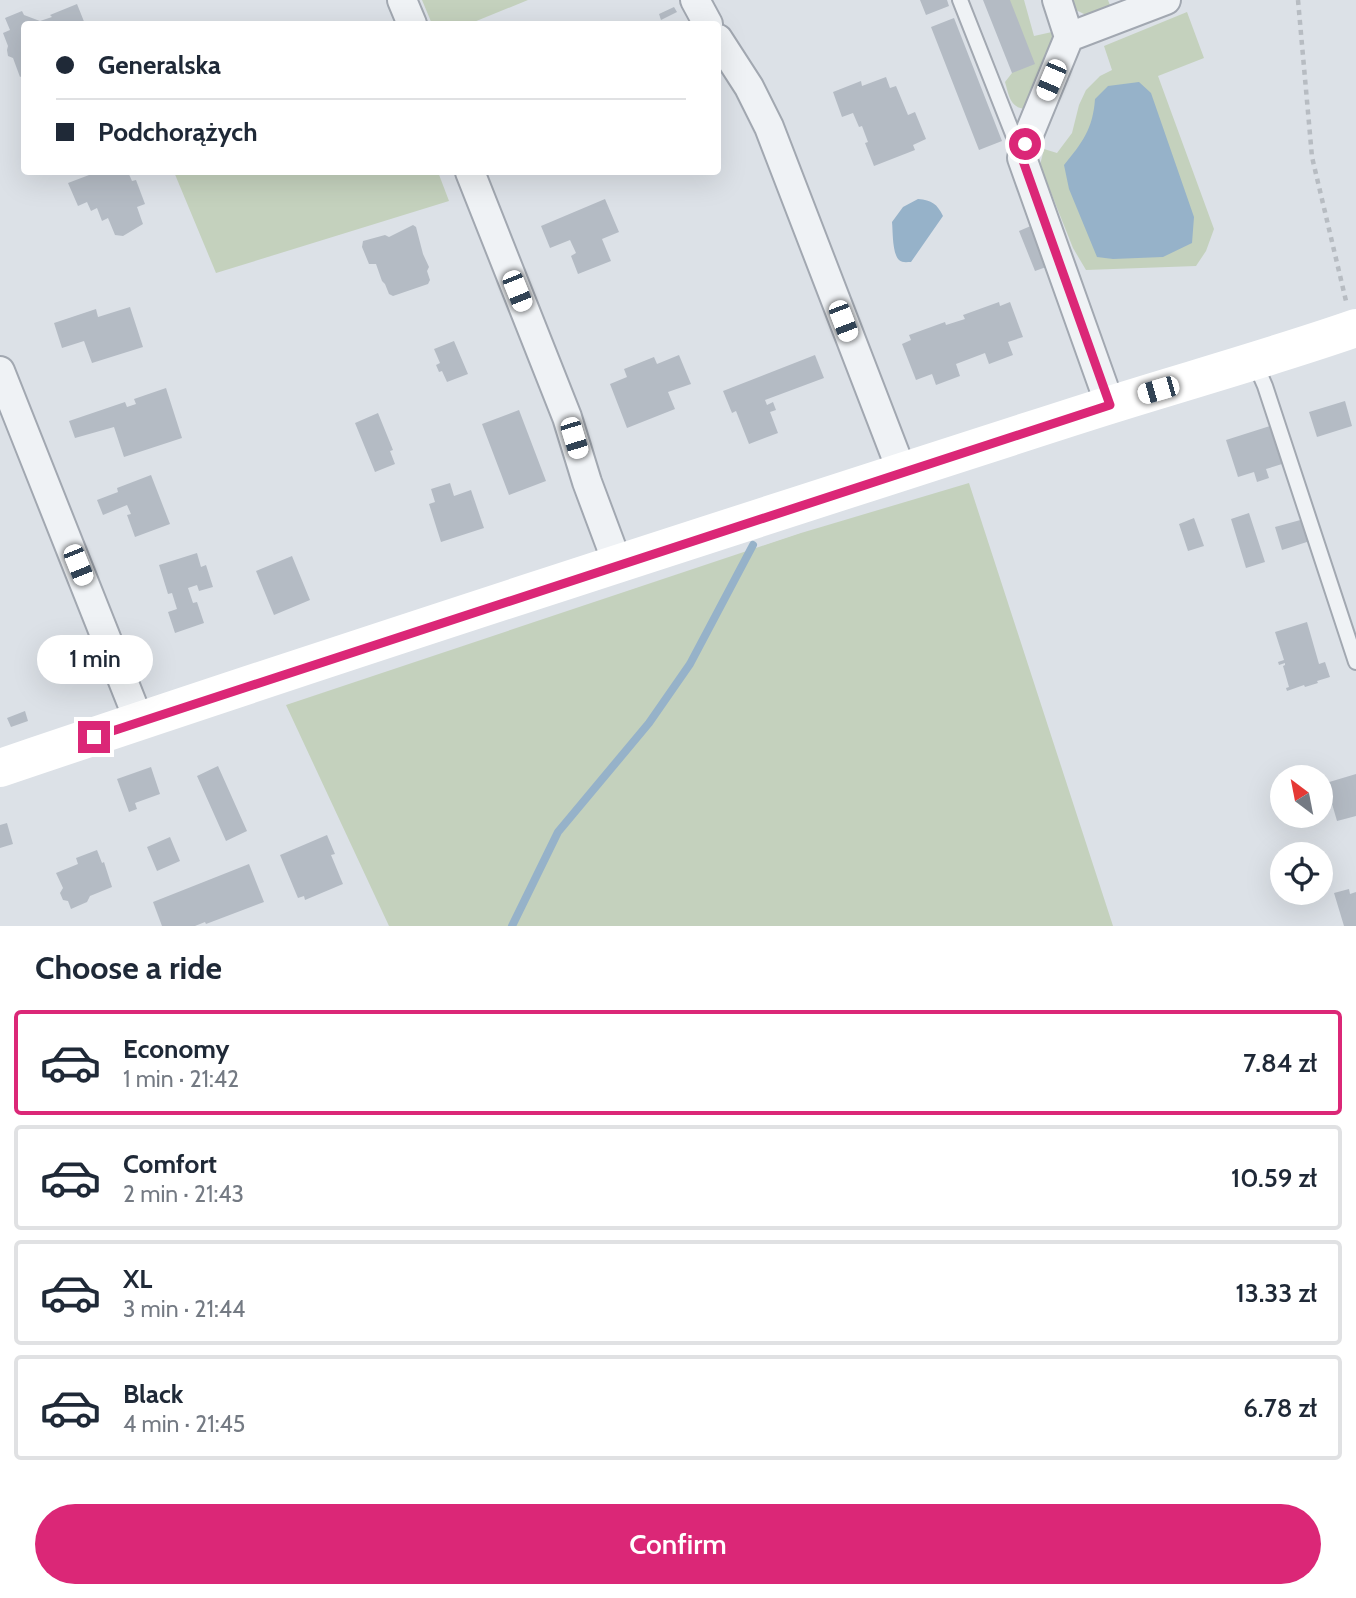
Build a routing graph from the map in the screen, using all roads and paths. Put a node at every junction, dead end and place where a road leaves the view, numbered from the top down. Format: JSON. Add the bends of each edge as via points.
{"nodes":[{"id":1,"x":402,"y":0,"type":"edge"},
{"id":2,"x":695,"y":0,"type":"edge"},
{"id":3,"x":960,"y":0,"type":"edge"},
{"id":4,"x":1057,"y":0,"type":"edge"},
{"id":5,"x":1166,"y":0,"type":"edge"},
{"id":6,"x":1298,"y":0,"type":"edge"},
{"id":7,"x":411,"y":21,"type":"edge"},
{"id":8,"x":706,"y":21,"type":"edge"},
{"id":9,"x":1069,"y":37,"type":"junction"},
{"id":10,"x":721,"y":44,"type":"edge"},
{"id":11,"x":1022,"y":158,"type":"junction"},
{"id":12,"x":471,"y":175,"type":"edge"},
{"id":13,"x":1355,"y":333,"type":"edge"},
{"id":14,"x":1254,"y":362,"type":"junction"},
{"id":15,"x":0,"y":371,"type":"edge"},
{"id":16,"x":1110,"y":405,"type":"junction"},
{"id":17,"x":902,"y":472,"type":"junction"},
{"id":18,"x":618,"y":565,"type":"junction"},
{"id":19,"x":1356,"y":662,"type":"edge"},
{"id":20,"x":139,"y":721,"type":"junction"},
{"id":21,"x":0,"y":768,"type":"edge"}],
"edges":[{"from":1,"to":7,"type":"street"},
{"from":2,"to":8,"type":"street"},
{"from":3,"to":11,"type":"lane"},
{"from":4,"to":9,"type":"street"},
{"from":5,"to":9,"type":"street"},
{"from":6,"to":13,"type":"path","via":[[1312,157]]},
{"from":9,"to":11,"type":"street"},
{"from":10,"to":17,"type":"street","via":[[769,127]]},
{"from":11,"to":16,"type":"street"},
{"from":12,"to":18,"type":"street","via":[[567,417]]},
{"from":13,"to":14,"type":"street"},
{"from":14,"to":16,"type":"street"},
{"from":14,"to":19,"type":"lane"},
{"from":15,"to":20,"type":"street"},
{"from":16,"to":17,"type":"street"},
{"from":17,"to":18,"type":"street"},
{"from":18,"to":20,"type":"street"},
{"from":20,"to":21,"type":"street"}]}
